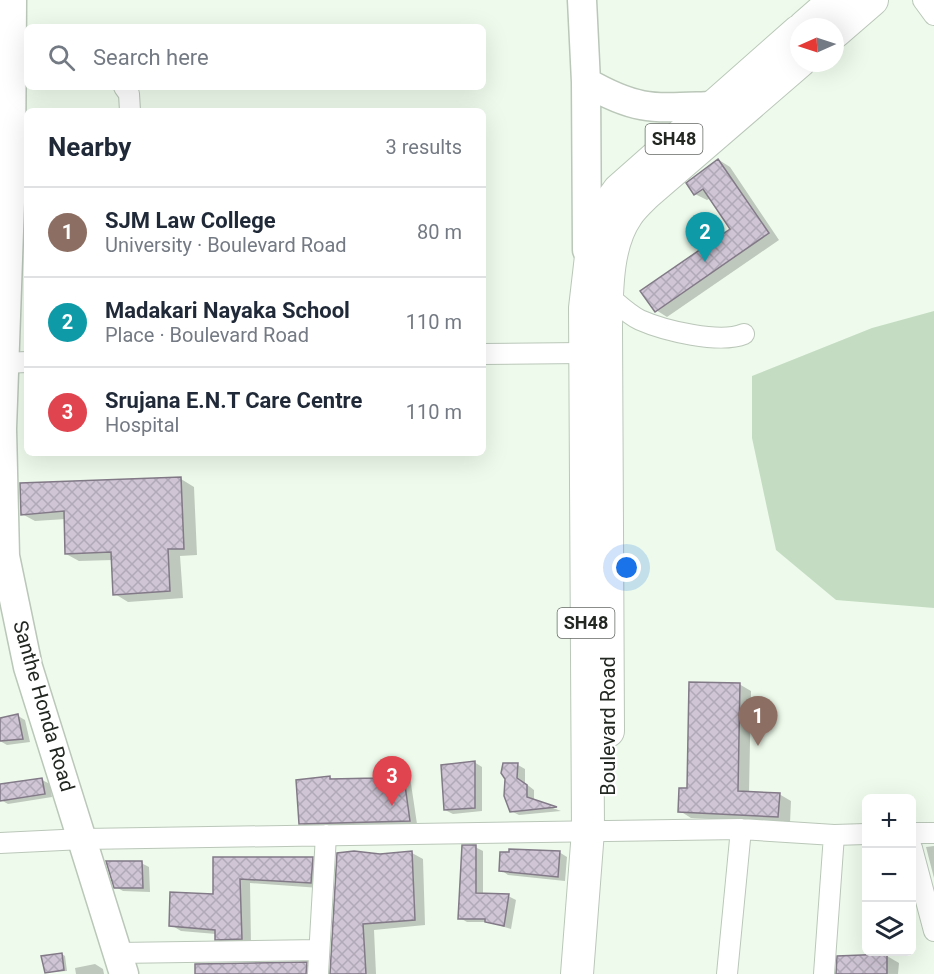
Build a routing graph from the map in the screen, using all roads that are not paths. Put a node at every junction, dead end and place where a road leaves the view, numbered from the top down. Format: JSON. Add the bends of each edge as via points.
{"nodes":[{"id":1,"x":12,"y":0,"type":"edge"},
{"id":2,"x":582,"y":0,"type":"edge"},
{"id":3,"x":835,"y":0,"type":"edge"},
{"id":4,"x":872,"y":0,"type":"edge"},
{"id":5,"x":923,"y":0,"type":"edge"},
{"id":6,"x":934,"y":15,"type":"edge"},
{"id":7,"x":814,"y":18,"type":"edge"},
{"id":8,"x":844,"y":24,"type":"edge"},
{"id":9,"x":790,"y":39,"type":"edge"},
{"id":10,"x":790,"y":70,"type":"edge"},
{"id":11,"x":586,"y":82,"type":"junction"},
{"id":12,"x":19,"y":83,"type":"edge"},
{"id":13,"x":126,"y":90,"type":"edge"},
{"id":14,"x":712,"y":106,"type":"junction"},
{"id":15,"x":130,"y":108,"type":"edge"},
{"id":16,"x":5,"y":207,"type":"edge"},
{"id":17,"x":598,"y":279,"type":"junction"},
{"id":18,"x":744,"y":334,"type":"dead end"},
{"id":19,"x":583,"y":353,"type":"junction"},
{"id":20,"x":486,"y":354,"type":"edge"},
{"id":21,"x":16,"y":362,"type":"edge"},
{"id":22,"x":2,"y":537,"type":"edge"},
{"id":23,"x":741,"y":829,"type":"junction"},
{"id":24,"x":598,"y":830,"type":"junction"},
{"id":25,"x":916,"y":833,"type":"edge"},
{"id":26,"x":934,"y":833,"type":"edge"},
{"id":27,"x":862,"y":834,"type":"edge"},
{"id":28,"x":326,"y":835,"type":"junction"},
{"id":29,"x":834,"y":836,"type":"junction"},
{"id":30,"x":83,"y":839,"type":"junction"},
{"id":31,"x":0,"y":843,"type":"edge"},
{"id":32,"x":916,"y":863,"type":"edge"},
{"id":33,"x":934,"y":931,"type":"edge"},
{"id":34,"x":319,"y":950,"type":"junction"},
{"id":35,"x":121,"y":963,"type":"edge"},
{"id":36,"x":318,"y":974,"type":"edge"},
{"id":37,"x":577,"y":974,"type":"edge"},
{"id":38,"x":597,"y":974,"type":"edge"},
{"id":39,"x":727,"y":974,"type":"edge"},
{"id":40,"x":825,"y":974,"type":"edge"}],
"edges":[{"from":1,"to":12,"type":"main road","name":"Santhe Honda Road"},
{"from":2,"to":11,"type":"main road"},
{"from":3,"to":7,"type":"main road"},
{"from":4,"to":8,"type":"main road"},
{"from":5,"to":6,"type":"street"},
{"from":9,"to":14,"type":"main road","number":"SH48"},
{"from":10,"to":17,"type":"main road","number":"SH48","via":[[646,194],[626,216]]},
{"from":11,"to":14,"type":"main road","via":[[630,104],[648,108]]},
{"from":11,"to":17,"type":"main road"},
{"from":12,"to":16,"type":"main road","name":"Santhe Honda Road"},
{"from":13,"to":15,"type":"street"},
{"from":14,"to":17,"type":"main road","number":"SH48","via":[[619,190],[603,212],[593,239]]},
{"from":16,"to":21,"type":"main road","name":"Santhe Honda Road"},
{"from":17,"to":18,"type":"street","via":[[639,320],[676,332],[735,338]]},
{"from":17,"to":19,"type":"main road","name":"Boulevard Road","number":"SH48"},
{"from":17,"to":24,"type":"main road","name":"Boulevard Road","number":"SH48"},
{"from":19,"to":20,"type":"street"},
{"from":19,"to":24,"type":"main road","name":"Boulevard Road","number":"SH48"},
{"from":21,"to":22,"type":"main road","name":"Santhe Honda Road","via":[[2,429]]},
{"from":22,"to":30,"type":"main road","name":"Santhe Honda Road","via":[[28,667]]},
{"from":23,"to":24,"type":"street"},
{"from":23,"to":29,"type":"street"},
{"from":23,"to":39,"type":"street"},
{"from":24,"to":28,"type":"street"},
{"from":24,"to":37,"type":"main road","name":"Boulevard Road","number":"SH48"},
{"from":24,"to":38,"type":"main road","name":"Boulevard Road","number":"SH48"},
{"from":25,"to":26,"type":"street"},
{"from":27,"to":29,"type":"street"},
{"from":28,"to":30,"type":"street"},
{"from":28,"to":34,"type":"street"},
{"from":29,"to":40,"type":"street"},
{"from":30,"to":31,"type":"street"},
{"from":30,"to":35,"type":"main road","name":"Santhe Honda Road"},
{"from":32,"to":33,"type":"street"},
{"from":34,"to":35,"type":"street"},
{"from":34,"to":36,"type":"street"}]}
